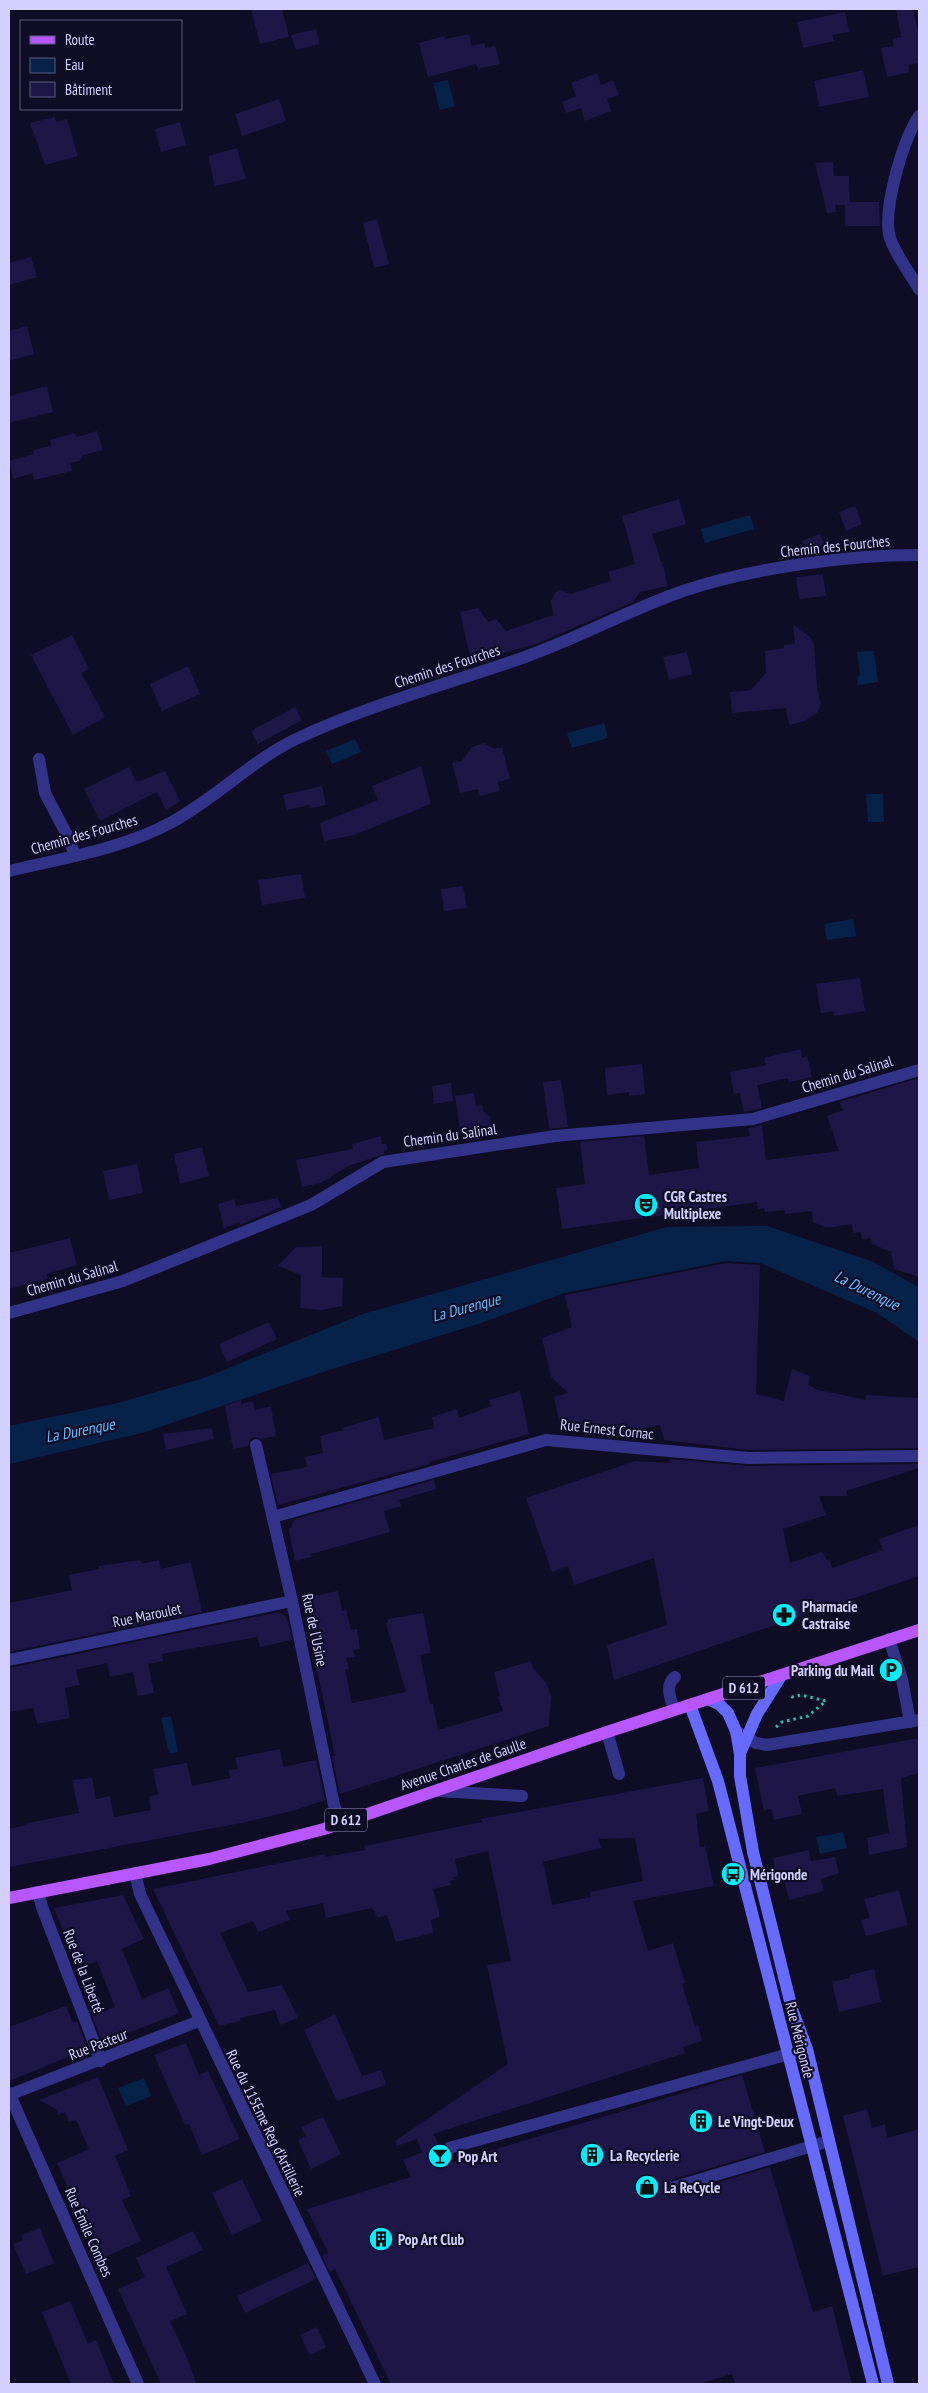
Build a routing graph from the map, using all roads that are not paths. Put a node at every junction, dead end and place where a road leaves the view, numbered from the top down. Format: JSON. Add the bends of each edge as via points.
{"nodes":[{"id":1,"x":919,"y":116,"type":"edge"},
{"id":2,"x":919,"y":289,"type":"edge"},
{"id":3,"x":919,"y":555,"type":"edge"},
{"id":4,"x":39,"y":759,"type":"dead end"},
{"id":5,"x":74,"y":855,"type":"junction"},
{"id":6,"x":9,"y":871,"type":"edge"},
{"id":7,"x":919,"y":1070,"type":"edge"},
{"id":8,"x":9,"y":1313,"type":"edge"},
{"id":9,"x":256,"y":1445,"type":"dead end"},
{"id":10,"x":919,"y":1456,"type":"edge"},
{"id":11,"x":272,"y":1517,"type":"junction"},
{"id":12,"x":292,"y":1601,"type":"junction"},
{"id":13,"x":919,"y":1630,"type":"edge"},
{"id":14,"x":889,"y":1640,"type":"junction"},
{"id":15,"x":9,"y":1660,"type":"edge"},
{"id":16,"x":781,"y":1676,"type":"junction"},
{"id":17,"x":675,"y":1677,"type":"dead end"},
{"id":18,"x":708,"y":1700,"type":"junction"},
{"id":19,"x":690,"y":1705,"type":"junction"},
{"id":20,"x":674,"y":1710,"type":"junction"},
{"id":21,"x":915,"y":1721,"type":"edge"},
{"id":22,"x":607,"y":1732,"type":"junction"},
{"id":23,"x":741,"y":1734,"type":"junction"},
{"id":24,"x":619,"y":1774,"type":"dead end"},
{"id":25,"x":435,"y":1790,"type":"junction"},
{"id":26,"x":522,"y":1796,"type":"dead end"},
{"id":27,"x":340,"y":1822,"type":"junction"},
{"id":28,"x":135,"y":1873,"type":"junction"},
{"id":29,"x":38,"y":1892,"type":"junction"},
{"id":30,"x":9,"y":1898,"type":"edge"},
{"id":31,"x":199,"y":2021,"type":"junction"},
{"id":32,"x":807,"y":2049,"type":"junction"},
{"id":33,"x":787,"y":2054,"type":"junction"},
{"id":34,"x":101,"y":2061,"type":"junction"},
{"id":35,"x":9,"y":2095,"type":"edge"},
{"id":36,"x":829,"y":2141,"type":"junction"},
{"id":37,"x":811,"y":2146,"type":"junction"},
{"id":38,"x":449,"y":2148,"type":"dead end"},
{"id":39,"x":675,"y":2187,"type":"dead end"},
{"id":40,"x":138,"y":2384,"type":"edge"},
{"id":41,"x":375,"y":2384,"type":"edge"},
{"id":42,"x":874,"y":2384,"type":"edge"},
{"id":43,"x":888,"y":2384,"type":"edge"}],
"edges":[{"from":1,"to":2,"type":"street","via":[[908,138],[888,218],[892,244]]},
{"from":3,"to":5,"type":"street","name":"Chemin des Fourches","via":[[756,572],[682,591],[550,647],[318,729],[259,760],[172,822],[119,843]]},
{"from":4,"to":5,"type":"street","via":[[45,792]]},
{"from":5,"to":6,"type":"street","name":"Chemin des Fourches"},
{"from":7,"to":8,"type":"street","name":"Chemin du Salinal","via":[[754,1119],[555,1136],[382,1162],[311,1205],[141,1274]]},
{"from":9,"to":11,"type":"street","name":"Rue de l'Usine"},
{"from":10,"to":11,"type":"street","name":"Rue Ernest Cornac","via":[[748,1458],[546,1440]]},
{"from":11,"to":12,"type":"street","name":"Rue de l'Usine"},
{"from":12,"to":15,"type":"street","name":"Rue Maroulet"},
{"from":12,"to":27,"type":"street","name":"Rue de l'Usine"},
{"from":13,"to":14,"type":"main road","name":"Avenue Charles de Gaulle","number":"D 612"},
{"from":14,"to":16,"type":"main road","name":"Avenue Charles de Gaulle","number":"D 612"},
{"from":14,"to":21,"type":"street"},
{"from":16,"to":18,"type":"main road","name":"Avenue Charles de Gaulle","number":"D 612"},
{"from":16,"to":23,"type":"street"},
{"from":17,"to":20,"type":"street","via":[[669,1689]]},
{"from":18,"to":19,"type":"main road","name":"Avenue Charles de Gaulle","number":"D 612"},
{"from":18,"to":23,"type":"street","name":"Rue Mérigonde","via":[[728,1713]]},
{"from":19,"to":20,"type":"main road","name":"Avenue Charles de Gaulle","number":"D 612"},
{"from":19,"to":33,"type":"street","name":"Rue Mérigonde","via":[[718,1780]]},
{"from":20,"to":22,"type":"main road","name":"Avenue Charles de Gaulle","number":"D 612"},
{"from":21,"to":23,"type":"street","via":[[768,1745],[756,1743]]},
{"from":22,"to":24,"type":"street"},
{"from":22,"to":25,"type":"main road","name":"Avenue Charles de Gaulle","number":"D 612"},
{"from":23,"to":32,"type":"street","name":"Rue Mérigonde","via":[[740,1776],[753,1852],[792,2009]]},
{"from":25,"to":26,"type":"street"},
{"from":25,"to":27,"type":"main road","name":"Avenue Charles de Gaulle","number":"D 612"},
{"from":27,"to":28,"type":"main road","name":"Avenue Charles de Gaulle","number":"D 612","via":[[244,1851]]},
{"from":28,"to":29,"type":"main road","name":"Avenue Charles de Gaulle","number":"D 612"},
{"from":28,"to":31,"type":"street","name":"Rue du 115Eme Reg d'Artillerie","via":[[140,1894]]},
{"from":29,"to":30,"type":"main road","name":"Avenue Charles de Gaulle","number":"D 612"},
{"from":29,"to":34,"type":"street","name":"Rue de la Liberté"},
{"from":31,"to":34,"type":"street","name":"Rue Pasteur"},
{"from":31,"to":41,"type":"street","name":"Rue du 115Eme Reg d'Artillerie"},
{"from":32,"to":33,"type":"street"},
{"from":32,"to":36,"type":"street","name":"Rue Mérigonde"},
{"from":33,"to":37,"type":"street","name":"Rue Mérigonde"},
{"from":33,"to":38,"type":"street"},
{"from":34,"to":35,"type":"street","name":"Rue Pasteur"},
{"from":35,"to":40,"type":"street","name":"Rue Émile Combes"},
{"from":36,"to":37,"type":"street"},
{"from":36,"to":43,"type":"street","name":"Rue Mérigonde"},
{"from":37,"to":39,"type":"street"},
{"from":37,"to":42,"type":"street","name":"Rue Mérigonde"}]}
